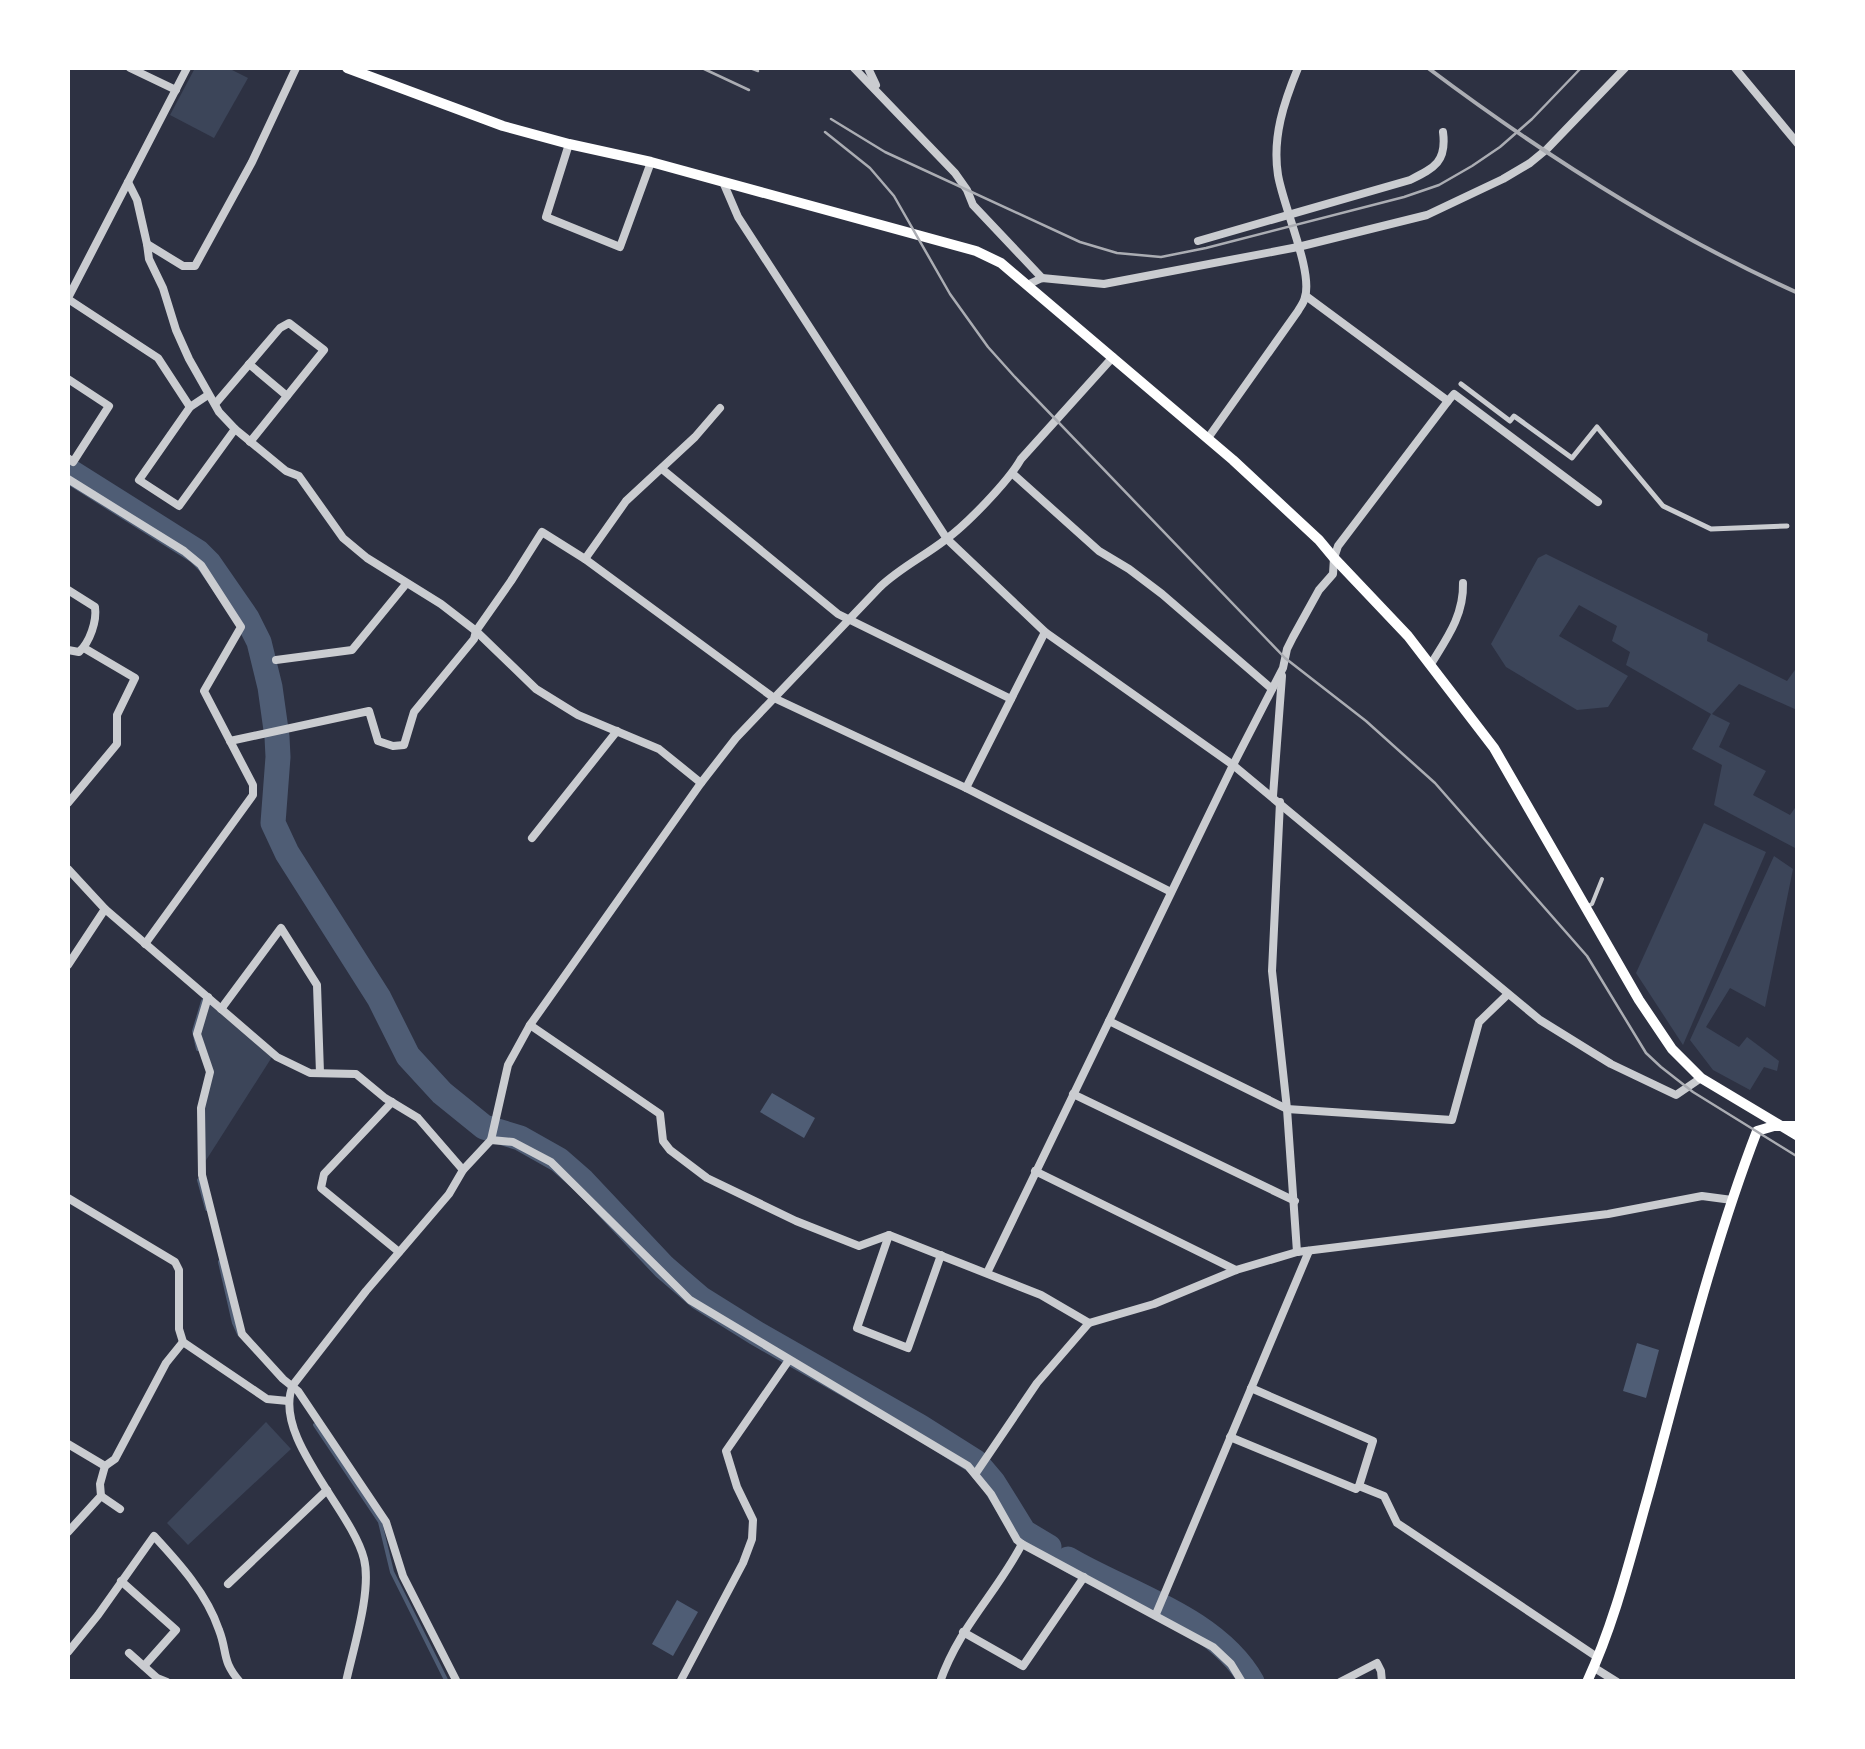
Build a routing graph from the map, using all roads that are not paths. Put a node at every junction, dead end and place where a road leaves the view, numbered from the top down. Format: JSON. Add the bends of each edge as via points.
{"nodes":[{"id":1,"x":130,"y":68,"type":"edge"},
{"id":2,"x":188,"y":68,"type":"edge"},
{"id":3,"x":296,"y":68,"type":"edge"},
{"id":4,"x":347,"y":68,"type":"edge"},
{"id":5,"x":854,"y":68,"type":"edge"},
{"id":6,"x":868,"y":68,"type":"edge"},
{"id":7,"x":1298,"y":68,"type":"edge"},
{"id":8,"x":1626,"y":68,"type":"edge"},
{"id":9,"x":1736,"y":68,"type":"edge"},
{"id":10,"x":176,"y":90,"type":"junction"},
{"id":11,"x":877,"y":90,"type":"junction"},
{"id":12,"x":1443,"y":132,"type":"dead end"},
{"id":13,"x":569,"y":144,"type":"junction"},
{"id":14,"x":1798,"y":144,"type":"edge"},
{"id":15,"x":651,"y":162,"type":"junction"},
{"id":16,"x":128,"y":182,"type":"junction"},
{"id":17,"x":723,"y":182,"type":"junction"},
{"id":18,"x":1288,"y":215,"type":"junction"},
{"id":19,"x":1198,"y":241,"type":"dead end"},
{"id":20,"x":147,"y":244,"type":"junction"},
{"id":21,"x":1298,"y":246,"type":"junction"},
{"id":22,"x":1026,"y":262,"type":"junction"},
{"id":23,"x":1014,"y":272,"type":"junction"},
{"id":24,"x":1042,"y":278,"type":"junction"},
{"id":25,"x":1027,"y":285,"type":"junction"},
{"id":26,"x":1306,"y":296,"type":"junction"},
{"id":27,"x":68,"y":299,"type":"edge"},
{"id":28,"x":1113,"y":357,"type":"junction"},
{"id":29,"x":250,"y":364,"type":"junction"},
{"id":30,"x":68,"y":380,"type":"edge"},
{"id":31,"x":1461,"y":384,"type":"dead end"},
{"id":32,"x":208,"y":395,"type":"junction"},
{"id":33,"x":287,"y":396,"type":"junction"},
{"id":34,"x":1448,"y":401,"type":"junction"},
{"id":35,"x":216,"y":403,"type":"junction"},
{"id":36,"x":190,"y":406,"type":"junction"},
{"id":37,"x":720,"y":408,"type":"dead end"},
{"id":38,"x":235,"y":429,"type":"junction"},
{"id":39,"x":1208,"y":438,"type":"junction"},
{"id":40,"x":250,"y":442,"type":"junction"},
{"id":41,"x":68,"y":458,"type":"edge"},
{"id":42,"x":662,"y":468,"type":"junction"},
{"id":43,"x":1013,"y":474,"type":"junction"},
{"id":44,"x":68,"y":479,"type":"edge"},
{"id":45,"x":1598,"y":502,"type":"dead end"},
{"id":46,"x":1787,"y":526,"type":"dead end"},
{"id":47,"x":946,"y":539,"type":"junction"},
{"id":48,"x":1334,"y":558,"type":"junction"},
{"id":49,"x":584,"y":560,"type":"junction"},
{"id":50,"x":1463,"y":583,"type":"dead end"},
{"id":51,"x":406,"y":584,"type":"junction"},
{"id":52,"x":68,"y":590,"type":"edge"},
{"id":53,"x":849,"y":620,"type":"junction"},
{"id":54,"x":476,"y":631,"type":"junction"},
{"id":55,"x":1045,"y":632,"type":"junction"},
{"id":56,"x":84,"y":648,"type":"junction"},
{"id":57,"x":68,"y":650,"type":"edge"},
{"id":58,"x":276,"y":660,"type":"dead end"},
{"id":59,"x":1431,"y":664,"type":"junction"},
{"id":60,"x":1283,"y":668,"type":"junction"},
{"id":61,"x":1272,"y":689,"type":"junction"},
{"id":62,"x":774,"y":698,"type":"junction"},
{"id":63,"x":1012,"y":698,"type":"junction"},
{"id":64,"x":617,"y":732,"type":"junction"},
{"id":65,"x":230,"y":741,"type":"junction"},
{"id":66,"x":1233,"y":765,"type":"junction"},
{"id":67,"x":701,"y":782,"type":"junction"},
{"id":68,"x":966,"y":788,"type":"junction"},
{"id":69,"x":1276,"y":799,"type":"junction"},
{"id":70,"x":68,"y":803,"type":"edge"},
{"id":71,"x":532,"y":838,"type":"dead end"},
{"id":72,"x":68,"y":869,"type":"edge"},
{"id":73,"x":1602,"y":880,"type":"dead end"},
{"id":74,"x":1172,"y":892,"type":"junction"},
{"id":75,"x":1586,"y":907,"type":"junction"},
{"id":76,"x":105,"y":909,"type":"junction"},
{"id":77,"x":146,"y":944,"type":"junction"},
{"id":78,"x":68,"y":965,"type":"edge"},
{"id":79,"x":1507,"y":995,"type":"junction"},
{"id":80,"x":208,"y":998,"type":"junction"},
{"id":81,"x":222,"y":1009,"type":"junction"},
{"id":82,"x":1108,"y":1021,"type":"junction"},
{"id":83,"x":530,"y":1025,"type":"junction"},
{"id":84,"x":320,"y":1073,"type":"junction"},
{"id":85,"x":1701,"y":1078,"type":"junction"},
{"id":86,"x":1073,"y":1094,"type":"junction"},
{"id":87,"x":392,"y":1102,"type":"junction"},
{"id":88,"x":1287,"y":1108,"type":"junction"},
{"id":89,"x":1798,"y":1126,"type":"edge"},
{"id":90,"x":1783,"y":1127,"type":"junction"},
{"id":91,"x":1798,"y":1136,"type":"edge"},
{"id":92,"x":491,"y":1137,"type":"junction"},
{"id":93,"x":463,"y":1170,"type":"junction"},
{"id":94,"x":1035,"y":1171,"type":"junction"},
{"id":95,"x":68,"y":1198,"type":"edge"},
{"id":96,"x":1732,"y":1200,"type":"junction"},
{"id":97,"x":1295,"y":1201,"type":"junction"},
{"id":98,"x":890,"y":1236,"type":"junction"},
{"id":99,"x":1309,"y":1251,"type":"junction"},
{"id":100,"x":399,"y":1252,"type":"junction"},
{"id":101,"x":1297,"y":1252,"type":"junction"},
{"id":102,"x":941,"y":1255,"type":"junction"},
{"id":103,"x":1236,"y":1270,"type":"junction"},
{"id":104,"x":987,"y":1273,"type":"junction"},
{"id":105,"x":1088,"y":1323,"type":"junction"},
{"id":106,"x":183,"y":1342,"type":"junction"},
{"id":107,"x":789,"y":1360,"type":"junction"},
{"id":108,"x":293,"y":1385,"type":"junction"},
{"id":109,"x":1251,"y":1388,"type":"junction"},
{"id":110,"x":288,"y":1401,"type":"junction"},
{"id":111,"x":1230,"y":1438,"type":"junction"},
{"id":112,"x":68,"y":1444,"type":"edge"},
{"id":113,"x":105,"y":1466,"type":"junction"},
{"id":114,"x":976,"y":1473,"type":"junction"},
{"id":115,"x":1359,"y":1486,"type":"junction"},
{"id":116,"x":327,"y":1490,"type":"junction"},
{"id":117,"x":102,"y":1496,"type":"junction"},
{"id":118,"x":120,"y":1508,"type":"dead end"},
{"id":119,"x":68,"y":1532,"type":"edge"},
{"id":120,"x":1022,"y":1544,"type":"junction"},
{"id":121,"x":1084,"y":1577,"type":"junction"},
{"id":122,"x":121,"y":1581,"type":"junction"},
{"id":123,"x":228,"y":1584,"type":"dead end"},
{"id":124,"x":1156,"y":1614,"type":"junction"},
{"id":125,"x":963,"y":1632,"type":"junction"},
{"id":126,"x":68,"y":1652,"type":"edge"},
{"id":127,"x":129,"y":1653,"type":"dead end"},
{"id":128,"x":1595,"y":1662,"type":"junction"},
{"id":129,"x":144,"y":1666,"type":"junction"},
{"id":130,"x":167,"y":1682,"type":"edge"},
{"id":131,"x":240,"y":1682,"type":"edge"},
{"id":132,"x":346,"y":1682,"type":"edge"},
{"id":133,"x":457,"y":1682,"type":"edge"},
{"id":134,"x":680,"y":1682,"type":"edge"},
{"id":135,"x":940,"y":1682,"type":"edge"},
{"id":136,"x":1242,"y":1682,"type":"edge"},
{"id":137,"x":1340,"y":1682,"type":"edge"},
{"id":138,"x":1382,"y":1682,"type":"edge"},
{"id":139,"x":1587,"y":1682,"type":"edge"},
{"id":140,"x":1617,"y":1682,"type":"edge"}],
"edges":[{"from":1,"to":10,"type":"street"},
{"from":2,"to":10,"type":"street"},
{"from":3,"to":20,"type":"street","via":[[195,266]]},
{"from":4,"to":13,"type":"main road"},
{"from":5,"to":11,"type":"street"},
{"from":6,"to":11,"type":"street"},
{"from":7,"to":18,"type":"street","via":[[1277,135],[1277,172]]},
{"from":8,"to":21,"type":"street","via":[[1547,149],[1503,179],[1427,215]]},
{"from":9,"to":14,"type":"street"},
{"from":10,"to":16,"type":"street"},
{"from":11,"to":22,"type":"street","via":[[956,173],[973,205]]},
{"from":12,"to":18,"type":"street","via":[[1436,166],[1410,180]]},
{"from":13,"to":15,"type":"main road"},
{"from":13,"to":15,"type":"street","via":[[546,217],[620,247]]},
{"from":15,"to":17,"type":"main road"},
{"from":16,"to":20,"type":"street"},
{"from":16,"to":27,"type":"street"},
{"from":17,"to":23,"type":"main road","via":[[976,251]]},
{"from":17,"to":47,"type":"street","via":[[738,217]]},
{"from":18,"to":19,"type":"street"},
{"from":18,"to":21,"type":"street"},
{"from":20,"to":32,"type":"street","via":[[176,330]]},
{"from":21,"to":24,"type":"street","via":[[1104,284]]},
{"from":21,"to":26,"type":"street"},
{"from":22,"to":23,"type":"street"},
{"from":22,"to":24,"type":"street"},
{"from":22,"to":25,"type":"street"},
{"from":23,"to":25,"type":"main road"},
{"from":24,"to":25,"type":"street"},
{"from":25,"to":28,"type":"main road"},
{"from":26,"to":34,"type":"street"},
{"from":26,"to":39,"type":"street"},
{"from":27,"to":36,"type":"street","via":[[158,358]]},
{"from":28,"to":39,"type":"main road"},
{"from":28,"to":43,"type":"street"},
{"from":29,"to":33,"type":"street"},
{"from":29,"to":33,"type":"street","via":[[289,323],[324,350]]},
{"from":29,"to":35,"type":"street"},
{"from":30,"to":41,"type":"street","via":[[110,406],[73,462]]},
{"from":31,"to":46,"type":"street","via":[[1572,458],[1597,427],[1663,506],[1711,529]]},
{"from":32,"to":35,"type":"street"},
{"from":32,"to":36,"type":"street"},
{"from":33,"to":40,"type":"street"},
{"from":34,"to":45,"type":"street","via":[[1454,394]]},
{"from":34,"to":48,"type":"street"},
{"from":35,"to":38,"type":"street"},
{"from":36,"to":38,"type":"street","via":[[140,480],[179,506]]},
{"from":37,"to":42,"type":"street"},
{"from":38,"to":40,"type":"street"},
{"from":39,"to":48,"type":"main road"},
{"from":40,"to":51,"type":"street","via":[[299,476],[343,538]]},
{"from":42,"to":49,"type":"street","via":[[626,501]]},
{"from":42,"to":53,"type":"street"},
{"from":43,"to":47,"type":"street"},
{"from":43,"to":61,"type":"street"},
{"from":44,"to":65,"type":"street","via":[[201,565],[241,626],[204,691]]},
{"from":47,"to":53,"type":"street","via":[[895,572]]},
{"from":47,"to":55,"type":"street"},
{"from":48,"to":59,"type":"main road"},
{"from":48,"to":60,"type":"street"},
{"from":49,"to":54,"type":"street","via":[[542,532]]},
{"from":49,"to":62,"type":"street"},
{"from":50,"to":59,"type":"street","via":[[1456,624]]},
{"from":51,"to":54,"type":"street"},
{"from":51,"to":58,"type":"street","via":[[352,650]]},
{"from":52,"to":56,"type":"street","via":[[94,607]]},
{"from":53,"to":62,"type":"street"},
{"from":53,"to":63,"type":"street"},
{"from":54,"to":64,"type":"street","via":[[536,689]]},
{"from":54,"to":65,"type":"street","via":[[414,712],[404,744],[378,741],[369,711]]},
{"from":55,"to":63,"type":"street"},
{"from":55,"to":66,"type":"street"},
{"from":56,"to":57,"type":"street"},
{"from":56,"to":70,"type":"street","via":[[135,678],[117,715],[117,744]]},
{"from":59,"to":75,"type":"main road","via":[[1494,748]]},
{"from":60,"to":61,"type":"street"},
{"from":60,"to":69,"type":"street"},
{"from":61,"to":66,"type":"street"},
{"from":62,"to":67,"type":"street"},
{"from":62,"to":68,"type":"street"},
{"from":63,"to":68,"type":"street"},
{"from":64,"to":67,"type":"street","via":[[658,749]]},
{"from":64,"to":71,"type":"street"},
{"from":65,"to":77,"type":"street","via":[[253,795]]},
{"from":66,"to":69,"type":"street"},
{"from":66,"to":74,"type":"street"},
{"from":67,"to":83,"type":"street"},
{"from":68,"to":74,"type":"street"},
{"from":69,"to":79,"type":"street"},
{"from":69,"to":88,"type":"street","via":[[1272,971]]},
{"from":72,"to":76,"type":"street"},
{"from":73,"to":75,"type":"lane"},
{"from":74,"to":82,"type":"street"},
{"from":75,"to":85,"type":"main road","via":[[1639,1000]]},
{"from":76,"to":77,"type":"street"},
{"from":76,"to":78,"type":"street"},
{"from":77,"to":80,"type":"street"},
{"from":79,"to":85,"type":"street","via":[[1610,1064],[1676,1095]]},
{"from":79,"to":88,"type":"street","via":[[1479,1022],[1452,1120]]},
{"from":80,"to":81,"type":"street"},
{"from":80,"to":108,"type":"street","via":[[197,1034],[210,1072],[201,1108],[202,1175],[242,1334]]},
{"from":81,"to":84,"type":"street","via":[[277,1056]]},
{"from":81,"to":84,"type":"street","via":[[281,928],[317,985]]},
{"from":82,"to":86,"type":"street"},
{"from":82,"to":88,"type":"street"},
{"from":83,"to":92,"type":"street","via":[[508,1065]]},
{"from":83,"to":98,"type":"street","via":[[660,1114],[670,1150],[707,1178],[860,1246]]},
{"from":84,"to":87,"type":"street","via":[[356,1074]]},
{"from":85,"to":90,"type":"main road"},
{"from":86,"to":94,"type":"street"},
{"from":86,"to":97,"type":"street"},
{"from":87,"to":93,"type":"street","via":[[418,1118]]},
{"from":87,"to":100,"type":"street","via":[[324,1174],[321,1188]]},
{"from":88,"to":97,"type":"street"},
{"from":89,"to":90,"type":"main road"},
{"from":90,"to":91,"type":"main road"},
{"from":90,"to":96,"type":"main road","via":[[1757,1131]]},
{"from":92,"to":93,"type":"street"},
{"from":92,"to":107,"type":"street","via":[[551,1162],[690,1300]]},
{"from":93,"to":100,"type":"street"},
{"from":94,"to":103,"type":"street"},
{"from":94,"to":104,"type":"street"},
{"from":95,"to":106,"type":"street","via":[[175,1262]]},
{"from":96,"to":99,"type":"street","via":[[1702,1196]]},
{"from":96,"to":128,"type":"main road"},
{"from":97,"to":101,"type":"street"},
{"from":98,"to":102,"type":"street"},
{"from":98,"to":102,"type":"street","via":[[856,1328],[908,1348]]},
{"from":99,"to":101,"type":"street"},
{"from":99,"to":109,"type":"street"},
{"from":100,"to":108,"type":"street"},
{"from":101,"to":103,"type":"street"},
{"from":102,"to":104,"type":"street"},
{"from":103,"to":105,"type":"street"},
{"from":104,"to":105,"type":"street"},
{"from":105,"to":114,"type":"street"},
{"from":106,"to":110,"type":"street","via":[[267,1400]]},
{"from":106,"to":113,"type":"street"},
{"from":107,"to":114,"type":"street"},
{"from":107,"to":134,"type":"street","via":[[726,1451],[753,1520],[752,1539]]},
{"from":108,"to":110,"type":"street"},
{"from":108,"to":133,"type":"street","via":[[386,1522],[403,1576]]},
{"from":109,"to":111,"type":"street"},
{"from":109,"to":115,"type":"street","via":[[1374,1441]]},
{"from":110,"to":116,"type":"street","via":[[303,1449]]},
{"from":111,"to":115,"type":"street"},
{"from":111,"to":124,"type":"street"},
{"from":112,"to":113,"type":"street"},
{"from":113,"to":117,"type":"street"},
{"from":114,"to":120,"type":"street"},
{"from":115,"to":128,"type":"street","via":[[1384,1496],[1397,1522]]},
{"from":116,"to":123,"type":"street"},
{"from":116,"to":132,"type":"street","via":[[364,1558],[367,1582]]},
{"from":117,"to":118,"type":"street"},
{"from":117,"to":119,"type":"street"},
{"from":120,"to":121,"type":"street"},
{"from":120,"to":125,"type":"street"},
{"from":121,"to":124,"type":"street"},
{"from":121,"to":125,"type":"street","via":[[1023,1666]]},
{"from":122,"to":126,"type":"street"},
{"from":122,"to":129,"type":"street","via":[[176,1630]]},
{"from":122,"to":131,"type":"street","via":[[154,1536],[186,1570]]},
{"from":124,"to":136,"type":"street","via":[[1213,1647]]},
{"from":125,"to":135,"type":"street"},
{"from":127,"to":129,"type":"street"},
{"from":128,"to":139,"type":"main road"},
{"from":128,"to":140,"type":"street"},
{"from":129,"to":130,"type":"street"},
{"from":137,"to":138,"type":"street","via":[[1377,1664]]}]}
